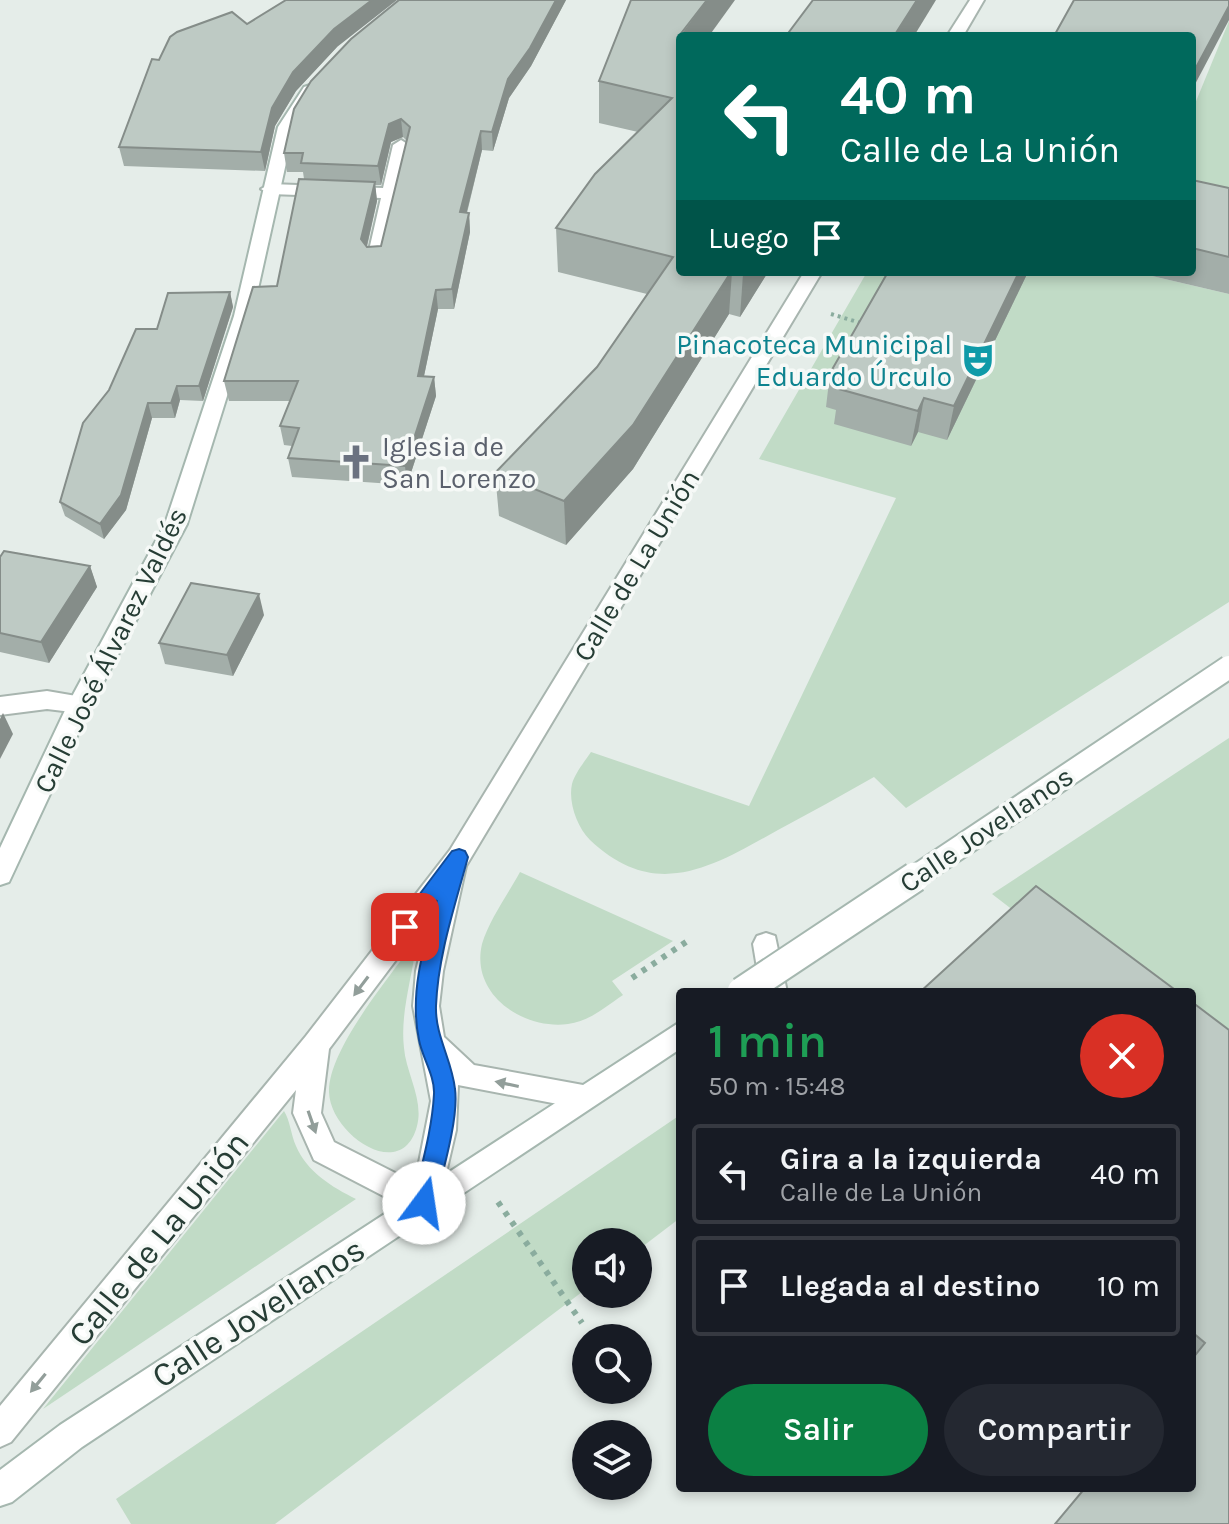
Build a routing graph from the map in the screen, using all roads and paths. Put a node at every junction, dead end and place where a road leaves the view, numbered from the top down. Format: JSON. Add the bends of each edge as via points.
{"nodes":[{"id":1,"x":977,"y":0,"type":"edge"},
{"id":2,"x":957,"y":32,"type":"edge"},
{"id":3,"x":327,"y":71,"type":"edge"},
{"id":4,"x":401,"y":145,"type":"edge"},
{"id":5,"x":270,"y":189,"type":"junction"},
{"id":6,"x":389,"y":193,"type":"junction"},
{"id":7,"x":376,"y":259,"type":"edge"},
{"id":8,"x":811,"y":276,"type":"edge"},
{"id":9,"x":827,"y":312,"type":"dead end"},
{"id":10,"x":866,"y":325,"type":"edge"},
{"id":11,"x":1229,"y":667,"type":"edge"},
{"id":12,"x":80,"y":704,"type":"junction"},
{"id":13,"x":0,"y":706,"type":"edge"},
{"id":14,"x":459,"y":857,"type":"junction"},
{"id":15,"x":0,"y":875,"type":"edge"},
{"id":16,"x":689,"y":940,"type":"dead end"},
{"id":17,"x":766,"y":944,"type":"dead end"},
{"id":18,"x":632,"y":978,"type":"dead end"},
{"id":19,"x":748,"y":988,"type":"edge"},
{"id":20,"x":773,"y":988,"type":"edge"},
{"id":21,"x":676,"y":1037,"type":"edge"},
{"id":22,"x":429,"y":1041,"type":"junction"},
{"id":23,"x":316,"y":1045,"type":"junction"},
{"id":24,"x":584,"y":1096,"type":"junction"},
{"id":25,"x":475,"y":1169,"type":"junction"},
{"id":26,"x":424,"y":1203,"type":"junction"},
{"id":27,"x":582,"y":1323,"type":"dead end"},
{"id":28,"x":0,"y":1431,"type":"edge"},
{"id":29,"x":0,"y":1490,"type":"edge"}],
"edges":[{"from":1,"to":2,"type":"street"},
{"from":3,"to":5,"type":"street","name":"Calle José Álvarez Valdés","via":[[286,127]]},
{"from":4,"to":6,"type":"street"},
{"from":5,"to":6,"type":"street"},
{"from":5,"to":12,"type":"street","name":"Calle José Álvarez Valdés","via":[[243,316],[176,524]]},
{"from":6,"to":7,"type":"street"},
{"from":8,"to":14,"type":"street","name":"Calle de La Unión"},
{"from":9,"to":10,"type":"path"},
{"from":11,"to":19,"type":"street","name":"Calle Jovellanos","bridge":true},
{"from":12,"to":13,"type":"street","via":[[47,700]]},
{"from":12,"to":15,"type":"street","name":"Calle José Álvarez Valdés"},
{"from":14,"to":22,"type":"street","name":"Calle de La Unión","via":[[431,959]]},
{"from":14,"to":23,"type":"street","name":"Calle de La Unión","one_way":true},
{"from":16,"to":18,"type":"path"},
{"from":17,"to":20,"type":"street"},
{"from":21,"to":24,"type":"street","name":"Calle Jovellanos"},
{"from":24,"to":22,"type":"street","one_way":true,"via":[[467,1076]]},
{"from":22,"to":26,"type":"street","name":"Calle de La Unión","via":[[445,1090]]},
{"from":23,"to":26,"type":"street","name":"Calle de La Unión","one_way":true,"via":[[307,1113],[324,1151]]},
{"from":23,"to":28,"type":"street","name":"Calle de La Unión","one_way":true},
{"from":24,"to":25,"type":"street","name":"Calle Jovellanos"},
{"from":25,"to":26,"type":"street","name":"Calle Jovellanos"},
{"from":25,"to":27,"type":"path"},
{"from":26,"to":29,"type":"street","name":"Calle Jovellanos","via":[[71,1436]]}]}
